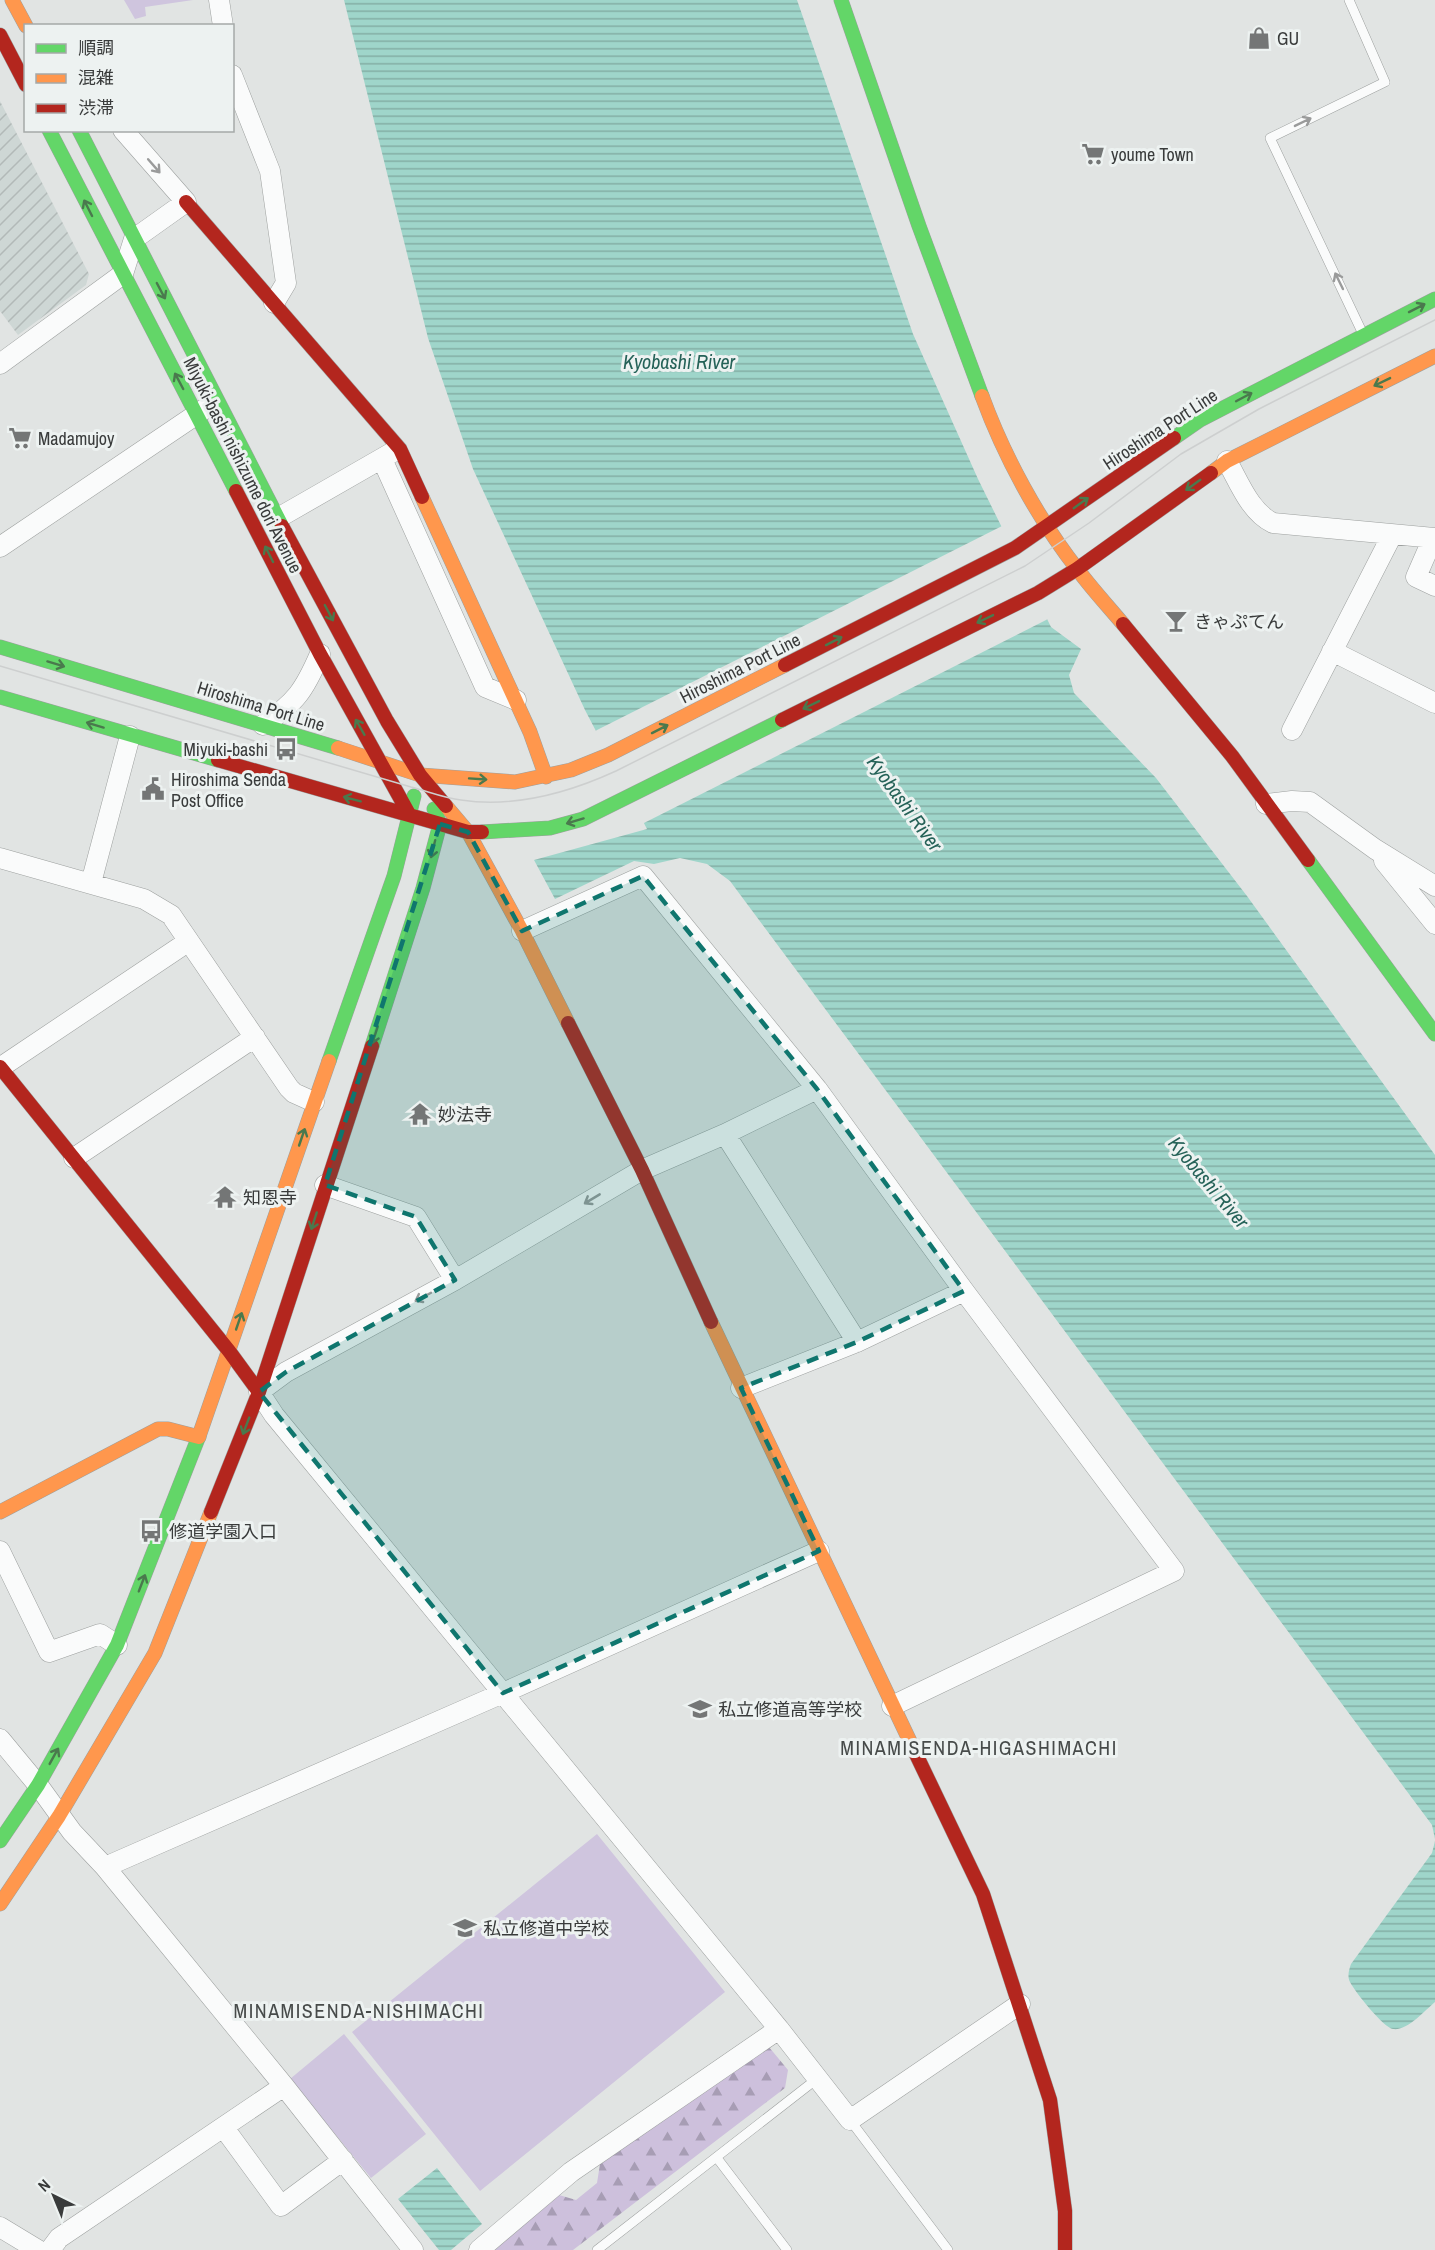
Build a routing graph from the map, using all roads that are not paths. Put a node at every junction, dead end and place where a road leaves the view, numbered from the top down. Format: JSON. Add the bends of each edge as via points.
{"nodes":[{"id":1,"x":219,"y":0,"type":"edge"},
{"id":2,"x":841,"y":0,"type":"edge"},
{"id":3,"x":1349,"y":0,"type":"edge"},
{"id":4,"x":223,"y":24,"type":"edge"},
{"id":5,"x":0,"y":35,"type":"edge"},
{"id":6,"x":234,"y":80,"type":"edge"},
{"id":7,"x":24,"y":81,"type":"edge"},
{"id":8,"x":50,"y":132,"type":"edge"},
{"id":9,"x":80,"y":132,"type":"edge"},
{"id":10,"x":125,"y":132,"type":"edge"},
{"id":11,"x":186,"y":202,"type":"junction"},
{"id":12,"x":134,"y":239,"type":"junction"},
{"id":13,"x":123,"y":274,"type":"junction"},
{"id":14,"x":1435,"y":299,"type":"edge"},
{"id":15,"x":274,"y":303,"type":"junction"},
{"id":16,"x":1363,"y":334,"type":"junction"},
{"id":17,"x":1435,"y":356,"type":"edge"},
{"id":18,"x":0,"y":364,"type":"edge"},
{"id":19,"x":218,"y":400,"type":"junction"},
{"id":20,"x":196,"y":414,"type":"junction"},
{"id":21,"x":400,"y":449,"type":"junction"},
{"id":22,"x":382,"y":459,"type":"junction"},
{"id":23,"x":1227,"y":461,"type":"junction"},
{"id":24,"x":278,"y":518,"type":"junction"},
{"id":25,"x":1049,"y":526,"type":"junction"},
{"id":26,"x":1392,"y":535,"type":"junction"},
{"id":27,"x":1434,"y":538,"type":"edge"},
{"id":28,"x":0,"y":547,"type":"edge"},
{"id":29,"x":1077,"y":569,"type":"junction"},
{"id":30,"x":1435,"y":585,"type":"edge"},
{"id":31,"x":0,"y":647,"type":"edge"},
{"id":32,"x":1332,"y":651,"type":"junction"},
{"id":33,"x":320,"y":654,"type":"junction"},
{"id":34,"x":0,"y":697,"type":"edge"},
{"id":35,"x":516,"y":700,"type":"junction"},
{"id":36,"x":1435,"y":703,"type":"edge"},
{"id":37,"x":263,"y":725,"type":"junction"},
{"id":38,"x":1292,"y":730,"type":"dead end"},
{"id":39,"x":130,"y":736,"type":"junction"},
{"id":40,"x":379,"y":760,"type":"junction"},
{"id":41,"x":420,"y":775,"type":"junction"},
{"id":42,"x":546,"y":777,"type":"junction"},
{"id":43,"x":1266,"y":804,"type":"junction"},
{"id":44,"x":409,"y":814,"type":"junction"},
{"id":45,"x":440,"y":824,"type":"junction"},
{"id":46,"x":468,"y":832,"type":"junction"},
{"id":47,"x":1375,"y":849,"type":"junction"},
{"id":48,"x":0,"y":858,"type":"edge"},
{"id":49,"x":91,"y":883,"type":"junction"},
{"id":50,"x":1435,"y":886,"type":"edge"},
{"id":51,"x":1435,"y":924,"type":"edge"},
{"id":52,"x":522,"y":931,"type":"junction"},
{"id":53,"x":189,"y":941,"type":"junction"},
{"id":54,"x":1435,"y":1034,"type":"edge"},
{"id":55,"x":255,"y":1036,"type":"junction"},
{"id":56,"x":0,"y":1067,"type":"edge"},
{"id":57,"x":817,"y":1089,"type":"junction"},
{"id":58,"x":314,"y":1102,"type":"junction"},
{"id":59,"x":725,"y":1134,"type":"junction"},
{"id":60,"x":74,"y":1158,"type":"junction"},
{"id":61,"x":642,"y":1170,"type":"junction"},
{"id":62,"x":325,"y":1185,"type":"junction"},
{"id":63,"x":455,"y":1280,"type":"junction"},
{"id":64,"x":964,"y":1291,"type":"junction"},
{"id":65,"x":857,"y":1342,"type":"junction"},
{"id":66,"x":229,"y":1351,"type":"junction"},
{"id":67,"x":741,"y":1388,"type":"junction"},
{"id":68,"x":259,"y":1392,"type":"junction"},
{"id":69,"x":199,"y":1437,"type":"junction"},
{"id":70,"x":0,"y":1512,"type":"edge"},
{"id":71,"x":0,"y":1551,"type":"edge"},
{"id":72,"x":819,"y":1551,"type":"junction"},
{"id":73,"x":117,"y":1645,"type":"junction"},
{"id":74,"x":503,"y":1693,"type":"junction"},
{"id":75,"x":892,"y":1706,"type":"junction"},
{"id":76,"x":0,"y":1739,"type":"edge"},
{"id":77,"x":38,"y":1785,"type":"junction"},
{"id":78,"x":59,"y":1816,"type":"junction"},
{"id":79,"x":0,"y":1841,"type":"edge"},
{"id":80,"x":105,"y":1867,"type":"junction"},
{"id":81,"x":0,"y":1904,"type":"edge"},
{"id":82,"x":1020,"y":2004,"type":"junction"},
{"id":83,"x":779,"y":2029,"type":"junction"},
{"id":84,"x":818,"y":2078,"type":"junction"},
{"id":85,"x":284,"y":2086,"type":"junction"},
{"id":86,"x":850,"y":2121,"type":"junction"},
{"id":87,"x":224,"y":2128,"type":"junction"},
{"id":88,"x":717,"y":2158,"type":"junction"},
{"id":89,"x":343,"y":2160,"type":"junction"},
{"id":90,"x":0,"y":2227,"type":"edge"},
{"id":91,"x":38,"y":2250,"type":"edge"},
{"id":92,"x":50,"y":2250,"type":"edge"},
{"id":93,"x":412,"y":2250,"type":"edge"},
{"id":94,"x":478,"y":2250,"type":"edge"},
{"id":95,"x":597,"y":2250,"type":"edge"},
{"id":96,"x":787,"y":2250,"type":"edge"},
{"id":97,"x":948,"y":2250,"type":"edge"},
{"id":98,"x":1065,"y":2250,"type":"edge"}],
"edges":[{"from":1,"to":4,"type":"street"},
{"from":2,"to":25,"type":"street","via":[[994,428]]},
{"from":16,"to":3,"type":"lane","one_way":true,"via":[[1270,138],[1385,82]]},
{"from":5,"to":7,"type":"street"},
{"from":6,"to":15,"type":"street","via":[[270,171],[286,283]]},
{"from":13,"to":8,"type":"street","name":"Miyuki-bashi nishizume dori Avenue","one_way":true},
{"from":9,"to":12,"type":"street","name":"Miyuki-bashi nishizume dori Avenue"},
{"from":10,"to":11,"type":"street","one_way":true},
{"from":11,"to":12,"type":"street"},
{"from":11,"to":15,"type":"street"},
{"from":12,"to":13,"type":"street"},
{"from":12,"to":19,"type":"street","name":"Miyuki-bashi nishizume dori Avenue","one_way":true},
{"from":13,"to":18,"type":"street"},
{"from":20,"to":13,"type":"street","name":"Miyuki-bashi nishizume dori Avenue","one_way":true},
{"from":16,"to":14,"type":"street","name":"Hiroshima Port Line","one_way":true},
{"from":15,"to":21,"type":"street"},
{"from":25,"to":16,"type":"street","name":"Hiroshima Port Line","one_way":true,"via":[[1200,420]]},
{"from":17,"to":23,"type":"street","one_way":true},
{"from":19,"to":20,"type":"street"},
{"from":19,"to":24,"type":"street","name":"Miyuki-bashi nishizume dori Avenue"},
{"from":20,"to":28,"type":"street"},
{"from":33,"to":20,"type":"street","name":"Miyuki-bashi nishizume dori Avenue","one_way":true},
{"from":21,"to":22,"type":"street"},
{"from":21,"to":35,"type":"street"},
{"from":22,"to":24,"type":"street"},
{"from":22,"to":35,"type":"street","via":[[485,687]]},
{"from":23,"to":26,"type":"street","via":[[1262,518],[1273,523]]},
{"from":23,"to":29,"type":"street","one_way":true},
{"from":24,"to":41,"type":"street","name":"Miyuki-bashi nishizume dori Avenue","one_way":true},
{"from":25,"to":29,"type":"street"},
{"from":42,"to":25,"type":"street","name":"Hiroshima Port Line","one_way":true,"via":[[608,755],[1015,548]]},
{"from":26,"to":27,"type":"street"},
{"from":26,"to":32,"type":"street"},
{"from":27,"to":30,"type":"street","via":[[1416,577]]},
{"from":29,"to":43,"type":"street","via":[[1232,756]]},
{"from":29,"to":46,"type":"street","one_way":true,"via":[[1038,593],[583,819],[524,831]]},
{"from":31,"to":37,"type":"street","name":"Hiroshima Port Line","one_way":true},
{"from":32,"to":36,"type":"street"},
{"from":32,"to":38,"type":"street"},
{"from":33,"to":37,"type":"street","via":[[307,683],[289,707]]},
{"from":40,"to":33,"type":"street","name":"Miyuki-bashi nishizume dori Avenue","one_way":true},
{"from":39,"to":34,"type":"street","one_way":true},
{"from":35,"to":42,"type":"street"},
{"from":37,"to":40,"type":"street","name":"Hiroshima Port Line"},
{"from":44,"to":39,"type":"street","one_way":true},
{"from":39,"to":49,"type":"street"},
{"from":40,"to":41,"type":"street","name":"Hiroshima Port Line"},
{"from":40,"to":44,"type":"street","name":"Miyuki-bashi nishizume dori Avenue"},
{"from":41,"to":42,"type":"street","name":"Hiroshima Port Line","one_way":true,"via":[[515,782]]},
{"from":41,"to":44,"type":"street"},
{"from":41,"to":45,"type":"street"},
{"from":41,"to":46,"type":"street"},
{"from":43,"to":47,"type":"street","via":[[1310,802]]},
{"from":43,"to":54,"type":"street"},
{"from":44,"to":45,"type":"street"},
{"from":44,"to":58,"type":"street","via":[[394,876]]},
{"from":45,"to":46,"type":"street"},
{"from":45,"to":62,"type":"street","one_way":true,"via":[[423,888]]},
{"from":46,"to":52,"type":"street"},
{"from":47,"to":50,"type":"street"},
{"from":47,"to":51,"type":"street"},
{"from":48,"to":49,"type":"street"},
{"from":49,"to":53,"type":"street","via":[[144,899],[171,915]]},
{"from":52,"to":57,"type":"street","via":[[643,876]]},
{"from":52,"to":61,"type":"street"},
{"from":53,"to":55,"type":"street"},
{"from":53,"to":56,"type":"street"},
{"from":55,"to":58,"type":"street","via":[[289,1088]]},
{"from":55,"to":60,"type":"street"},
{"from":56,"to":60,"type":"street"},
{"from":57,"to":59,"type":"street"},
{"from":57,"to":64,"type":"street"},
{"from":66,"to":58,"type":"street","one_way":true},
{"from":59,"to":61,"type":"street"},
{"from":59,"to":65,"type":"street"},
{"from":60,"to":66,"type":"street"},
{"from":61,"to":63,"type":"street","one_way":true},
{"from":61,"to":67,"type":"street"},
{"from":62,"to":63,"type":"street","via":[[416,1217]]},
{"from":62,"to":68,"type":"street","one_way":true},
{"from":63,"to":68,"type":"street","one_way":true,"via":[[286,1372]]},
{"from":64,"to":65,"type":"street"},
{"from":64,"to":75,"type":"street","via":[[1174,1571]]},
{"from":65,"to":67,"type":"street"},
{"from":66,"to":68,"type":"street"},
{"from":66,"to":69,"type":"street"},
{"from":67,"to":72,"type":"street"},
{"from":68,"to":74,"type":"street"},
{"from":68,"to":78,"type":"street","one_way":true,"via":[[155,1653]]},
{"from":69,"to":70,"type":"street","via":[[158,1429]]},
{"from":73,"to":69,"type":"street","one_way":true},
{"from":71,"to":73,"type":"street","via":[[49,1653],[100,1634]]},
{"from":72,"to":74,"type":"street"},
{"from":72,"to":75,"type":"street"},
{"from":77,"to":73,"type":"street","one_way":true},
{"from":74,"to":80,"type":"street"},
{"from":74,"to":83,"type":"street"},
{"from":75,"to":82,"type":"street","via":[[983,1894]]},
{"from":76,"to":77,"type":"street"},
{"from":77,"to":78,"type":"street"},
{"from":77,"to":79,"type":"street"},
{"from":78,"to":80,"type":"street"},
{"from":78,"to":81,"type":"street"},
{"from":80,"to":85,"type":"street"},
{"from":82,"to":86,"type":"street"},
{"from":82,"to":98,"type":"street","via":[[1050,2100],[1065,2211]]},
{"from":83,"to":84,"type":"street"},
{"from":83,"to":94,"type":"street","via":[[571,2172]]},
{"from":84,"to":86,"type":"street"},
{"from":84,"to":88,"type":"lane"},
{"from":85,"to":87,"type":"street"},
{"from":85,"to":89,"type":"street"},
{"from":86,"to":97,"type":"lane"},
{"from":87,"to":89,"type":"street","via":[[282,2206]]},
{"from":87,"to":92,"type":"street","via":[[59,2238]]},
{"from":88,"to":95,"type":"lane"},
{"from":88,"to":96,"type":"lane"},
{"from":89,"to":93,"type":"street"},
{"from":90,"to":91,"type":"street"}]}
